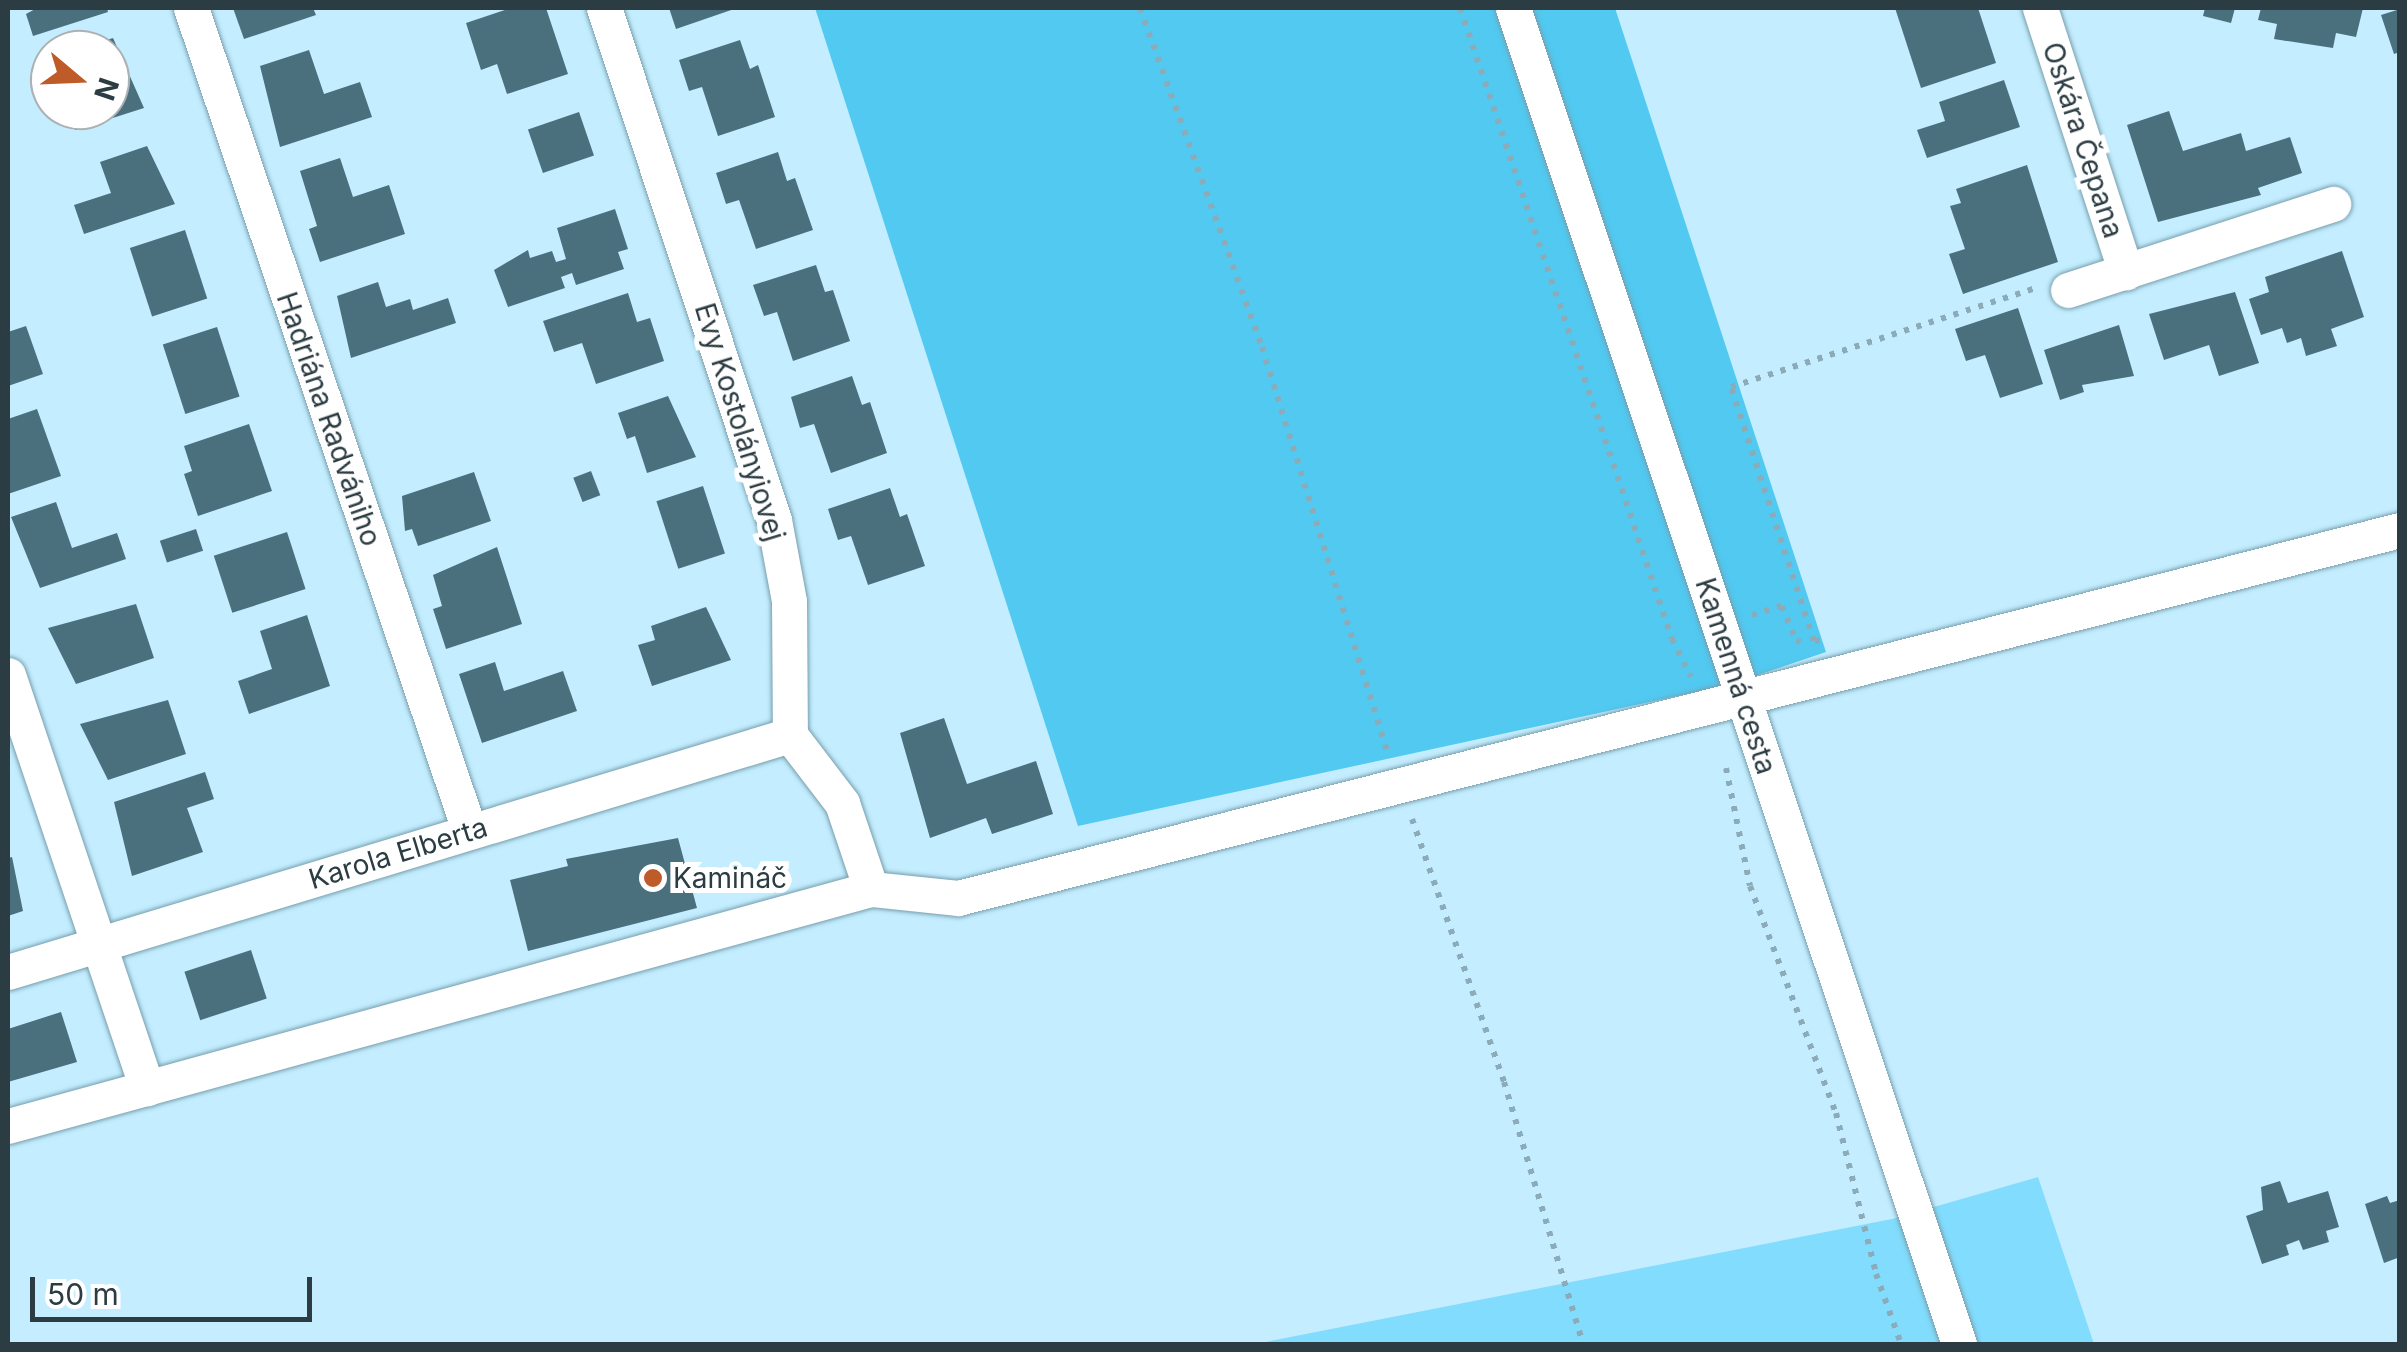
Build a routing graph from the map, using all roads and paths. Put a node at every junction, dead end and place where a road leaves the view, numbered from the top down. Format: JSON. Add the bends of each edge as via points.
{"nodes":[{"id":1,"x":190,"y":8,"type":"edge"},
{"id":2,"x":604,"y":8,"type":"edge"},
{"id":3,"x":1140,"y":8,"type":"edge"},
{"id":4,"x":1460,"y":8,"type":"edge"},
{"id":5,"x":1514,"y":8,"type":"edge"},
{"id":6,"x":2040,"y":8,"type":"edge"},
{"id":7,"x":2333,"y":204,"type":"dead end"},
{"id":8,"x":2126,"y":272,"type":"junction"},
{"id":9,"x":2068,"y":290,"type":"joint"},
{"id":10,"x":2400,"y":530,"type":"edge"},
{"id":11,"x":1734,"y":620,"type":"dead end"},
{"id":12,"x":1833,"y":636,"type":"dead end"},
{"id":13,"x":1814,"y":641,"type":"junction"},
{"id":14,"x":1689,"y":670,"type":"dead end"},
{"id":15,"x":8,"y":676,"type":"edge"},
{"id":16,"x":1744,"y":698,"type":"junction"},
{"id":17,"x":790,"y":735,"type":"junction"},
{"id":18,"x":1723,"y":754,"type":"dead end"},
{"id":19,"x":1400,"y":786,"type":"junction"},
{"id":20,"x":468,"y":830,"type":"junction"},
{"id":21,"x":871,"y":889,"type":"junction"},
{"id":22,"x":99,"y":946,"type":"junction"},
{"id":23,"x":8,"y":972,"type":"edge"},
{"id":24,"x":147,"y":1088,"type":"junction"},
{"id":25,"x":8,"y":1126,"type":"edge"},
{"id":26,"x":1583,"y":1344,"type":"edge"},
{"id":27,"x":1902,"y":1344,"type":"edge"},
{"id":28,"x":1959,"y":1344,"type":"edge"}],
"edges":[{"from":1,"to":20,"type":"street","name":"Hadriána Radvániho"},
{"from":2,"to":17,"type":"street","name":"Evy Kostolányiovej","via":[[774,520],[789,601]]},
{"from":3,"to":19,"type":"path","via":[[1262,347],[1369,706]]},
{"from":4,"to":14,"type":"path","via":[[1672,639]]},
{"from":5,"to":16,"type":"street","name":"Kamenná cesta"},
{"from":6,"to":8,"type":"street","name":"Oskára Čepana"},
{"from":7,"to":8,"type":"street","name":"Oskára Čepana"},
{"from":8,"to":9,"type":"street","name":"Oskára Čepana"},
{"from":9,"to":13,"type":"path","via":[[2054,282],[1731,387]]},
{"from":10,"to":16,"type":"street"},
{"from":11,"to":13,"type":"path","via":[[1782,606],[1796,640]]},
{"from":12,"to":13,"type":"path"},
{"from":15,"to":22,"type":"street"},
{"from":16,"to":19,"type":"street"},
{"from":16,"to":28,"type":"street","name":"Kamenná cesta"},
{"from":17,"to":20,"type":"street","name":"Karola Elberta"},
{"from":17,"to":21,"type":"street","via":[[842,803]]},
{"from":18,"to":27,"type":"path","via":[[1755,902],[1836,1114],[1876,1274]]},
{"from":19,"to":21,"type":"street","via":[[958,898]]},
{"from":19,"to":26,"type":"path","via":[[1504,1082]]},
{"from":20,"to":22,"type":"street","name":"Karola Elberta"},
{"from":21,"to":24,"type":"street"},
{"from":22,"to":23,"type":"street","name":"Karola Elberta"},
{"from":22,"to":24,"type":"street"},
{"from":24,"to":25,"type":"street"}]}
